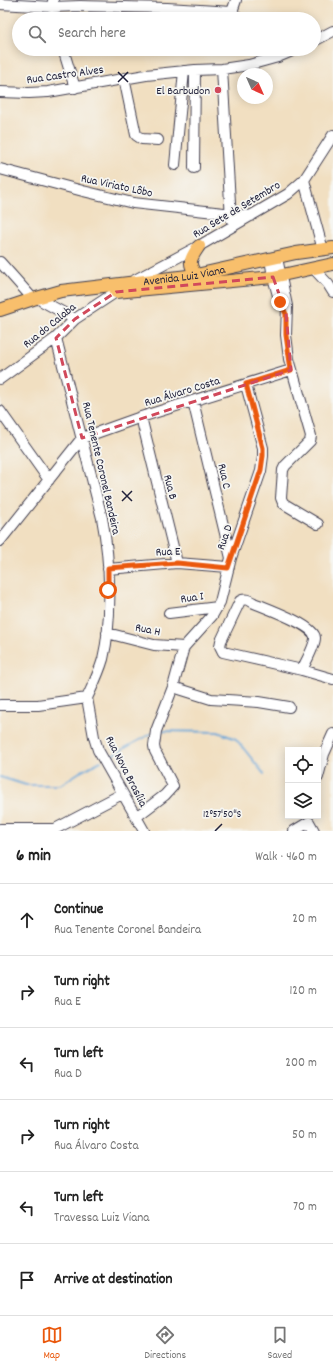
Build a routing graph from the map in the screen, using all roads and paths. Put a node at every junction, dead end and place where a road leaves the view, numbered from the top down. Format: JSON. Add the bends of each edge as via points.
{"nodes":[{"id":1,"x":236,"y":0,"type":"edge"},
{"id":2,"x":53,"y":3,"type":"edge"},
{"id":3,"x":0,"y":4,"type":"edge"},
{"id":4,"x":167,"y":4,"type":"edge"},
{"id":5,"x":232,"y":12,"type":"joint"},
{"id":6,"x":333,"y":30,"type":"edge"},
{"id":7,"x":321,"y":37,"type":"edge"},
{"id":8,"x":65,"y":56,"type":"edge"},
{"id":9,"x":278,"y":57,"type":"edge"},
{"id":10,"x":222,"y":69,"type":"junction"},
{"id":11,"x":195,"y":70,"type":"junction"},
{"id":12,"x":184,"y":71,"type":"junction"},
{"id":13,"x":124,"y":78,"type":"junction"},
{"id":14,"x":74,"y":88,"type":"junction"},
{"id":15,"x":0,"y":92,"type":"edge"},
{"id":16,"x":333,"y":136,"type":"edge"},
{"id":17,"x":158,"y":140,"type":"dead end"},
{"id":18,"x":175,"y":165,"type":"dead end"},
{"id":19,"x":194,"y":168,"type":"dead end"},
{"id":20,"x":0,"y":169,"type":"edge"},
{"id":21,"x":304,"y":180,"type":"junction"},
{"id":22,"x":231,"y":214,"type":"junction"},
{"id":23,"x":251,"y":216,"type":"junction"},
{"id":24,"x":232,"y":227,"type":"junction"},
{"id":25,"x":199,"y":246,"type":"junction"},
{"id":26,"x":328,"y":249,"type":"edge"},
{"id":27,"x":274,"y":258,"type":"junction"},
{"id":28,"x":0,"y":262,"type":"edge"},
{"id":29,"x":330,"y":265,"type":"edge"},
{"id":30,"x":314,"y":269,"type":"junction"},
{"id":31,"x":196,"y":275,"type":"junction"},
{"id":32,"x":277,"y":276,"type":"junction"},
{"id":33,"x":132,"y":282,"type":"junction"},
{"id":34,"x":331,"y":288,"type":"edge"},
{"id":35,"x":116,"y":292,"type":"junction"},
{"id":36,"x":38,"y":300,"type":"junction"},
{"id":37,"x":0,"y":310,"type":"edge"},
{"id":38,"x":0,"y":316,"type":"edge"},
{"id":39,"x":76,"y":319,"type":"junction"},
{"id":40,"x":56,"y":338,"type":"junction"},
{"id":41,"x":291,"y":370,"type":"junction"},
{"id":42,"x":0,"y":379,"type":"edge"},
{"id":43,"x":246,"y":384,"type":"junction"},
{"id":44,"x":193,"y":401,"type":"junction"},
{"id":45,"x":0,"y":411,"type":"edge"},
{"id":46,"x":141,"y":417,"type":"junction"},
{"id":47,"x":82,"y":438,"type":"junction"},
{"id":48,"x":49,"y":480,"type":"junction"},
{"id":49,"x":318,"y":524,"type":"dead end"},
{"id":50,"x":0,"y":541,"type":"edge"},
{"id":51,"x":177,"y":563,"type":"junction"},
{"id":52,"x":229,"y":563,"type":"junction"},
{"id":53,"x":108,"y":568,"type":"junction"},
{"id":54,"x":218,"y":607,"type":"junction"},
{"id":55,"x":169,"y":614,"type":"dead end"},
{"id":56,"x":107,"y":633,"type":"junction"},
{"id":57,"x":184,"y":647,"type":"junction"},
{"id":58,"x":302,"y":670,"type":"junction"},
{"id":59,"x":333,"y":679,"type":"edge"},
{"id":60,"x":173,"y":687,"type":"junction"},
{"id":61,"x":87,"y":698,"type":"junction"},
{"id":62,"x":0,"y":705,"type":"edge"},
{"id":63,"x":289,"y":707,"type":"dead end"},
{"id":64,"x":333,"y":734,"type":"edge"},
{"id":65,"x":321,"y":766,"type":"edge"},
{"id":66,"x":122,"y":794,"type":"junction"},
{"id":67,"x":136,"y":817,"type":"junction"},
{"id":68,"x":311,"y":823,"type":"edge"},
{"id":69,"x":0,"y":829,"type":"edge"},
{"id":70,"x":56,"y":830,"type":"edge"},
{"id":71,"x":144,"y":831,"type":"edge"},
{"id":72,"x":294,"y":831,"type":"edge"}],
"edges":[{"from":1,"to":5,"type":"street"},
{"from":2,"to":3,"type":"street"},
{"from":2,"to":4,"type":"street","via":[[80,6]]},
{"from":4,"to":5,"type":"street"},
{"from":6,"to":7,"type":"street"},
{"from":8,"to":14,"type":"street"},
{"from":9,"to":10,"type":"street","name":"Rua Castro Alves"},
{"from":10,"to":11,"type":"street","name":"Rua Castro Alves"},
{"from":10,"to":22,"type":"street"},
{"from":11,"to":12,"type":"street","name":"Rua Castro Alves"},
{"from":11,"to":19,"type":"street"},
{"from":12,"to":13,"type":"street","name":"Rua Castro Alves"},
{"from":12,"to":18,"type":"street"},
{"from":13,"to":14,"type":"street","name":"Rua Castro Alves"},
{"from":13,"to":17,"type":"street","via":[[136,135],[142,139]]},
{"from":14,"to":15,"type":"street","name":"Rua Castro Alves","via":[[29,93]]},
{"from":16,"to":21,"type":"street","name":"Rua Sete de Setembro"},
{"from":20,"to":22,"type":"street","name":"Rua Viriato Lôbo","via":[[133,203]]},
{"from":21,"to":23,"type":"street","name":"Rua Sete de Setembro","via":[[288,194]]},
{"from":21,"to":26,"type":"street"},
{"from":22,"to":23,"type":"street","name":"Rua Viriato Lôbo"},
{"from":22,"to":24,"type":"street"},
{"from":23,"to":24,"type":"street","name":"Rua Sete de Setembro"},
{"from":24,"to":25,"type":"street","name":"Rua Sete de Setembro"},
{"from":25,"to":31,"type":"main road","via":[[190,263]]},
{"from":25,"to":33,"type":"street","name":"Rua Sete de Setembro"},
{"from":26,"to":27,"type":"main road","name":"Avenida Luiz Viana"},
{"from":27,"to":31,"type":"main road","name":"Avenida Luiz Viana"},
{"from":27,"to":32,"type":"street"},
{"from":28,"to":36,"type":"street"},
{"from":29,"to":30,"type":"main road","name":"Avenida Luiz Viana"},
{"from":29,"to":34,"type":"street"},
{"from":30,"to":32,"type":"main road","name":"Avenida Luiz Viana"},
{"from":30,"to":34,"type":"street"},
{"from":31,"to":33,"type":"main road","name":"Avenida Luiz Viana"},
{"from":32,"to":35,"type":"main road","name":"Avenida Luiz Viana"},
{"from":32,"to":41,"type":"street","via":[[281,305],[286,314]]},
{"from":33,"to":36,"type":"main road","name":"Avenida Luiz Viana","via":[[61,291]]},
{"from":35,"to":36,"type":"main road","name":"Avenida Luiz Viana"},
{"from":35,"to":39,"type":"street","name":"Rua do Calaba"},
{"from":36,"to":37,"type":"main road"},
{"from":36,"to":38,"type":"main road"},
{"from":36,"to":39,"type":"street"},
{"from":39,"to":40,"type":"street","name":"Rua do Calaba"},
{"from":40,"to":42,"type":"street","name":"Rua do Calaba"},
{"from":40,"to":47,"type":"street","name":"Rua Tenente Coronel Bandeira"},
{"from":41,"to":43,"type":"street","name":"Rua Álvaro Costa"},
{"from":41,"to":49,"type":"street","via":[[311,436],[308,444],[285,466],[280,494],[282,502]]},
{"from":43,"to":44,"type":"street","name":"Rua Álvaro Costa"},
{"from":43,"to":52,"type":"street","name":"Rua D","via":[[263,456],[261,470]]},
{"from":44,"to":46,"type":"street","name":"Rua Álvaro Costa"},
{"from":44,"to":52,"type":"street","name":"Rua C"},
{"from":45,"to":48,"type":"street"},
{"from":46,"to":47,"type":"street","name":"Rua Álvaro Costa"},
{"from":46,"to":51,"type":"street","name":"Rua B"},
{"from":47,"to":48,"type":"street"},
{"from":47,"to":53,"type":"street","name":"Rua Tenente Coronel Bandeira","via":[[102,518]]},
{"from":48,"to":50,"type":"street"},
{"from":51,"to":52,"type":"street","name":"Rua E"},
{"from":51,"to":53,"type":"street","name":"Rua E"},
{"from":52,"to":54,"type":"street","name":"Rua D"},
{"from":53,"to":56,"type":"street","name":"Rua Tenente Coronel Bandeira"},
{"from":54,"to":55,"type":"street","name":"Rua I"},
{"from":54,"to":57,"type":"street","name":"Rua D"},
{"from":56,"to":57,"type":"street","name":"Rua H","via":[[154,645]]},
{"from":56,"to":61,"type":"street","name":"Rua Tenente Coronel Bandeira","via":[[99,673]]},
{"from":57,"to":60,"type":"street","name":"Rua D"},
{"from":58,"to":58,"type":"street","via":[[223,652],[221,641],[240,601],[243,599],[254,602],[304,625],[315,633],[315,642]]},
{"from":58,"to":59,"type":"street"},
{"from":60,"to":63,"type":"street","via":[[211,699]]},
{"from":60,"to":67,"type":"street","name":"Rua D","via":[[158,725],[154,746],[173,786]]},
{"from":61,"to":62,"type":"street","via":[[38,705]]},
{"from":61,"to":66,"type":"street","name":"Rua Nova Brasília","via":[[98,750]]},
{"from":64,"to":65,"type":"street"},
{"from":66,"to":67,"type":"street","name":"Rua Nova Brasília"},
{"from":66,"to":70,"type":"street"},
{"from":67,"to":71,"type":"street","name":"Rua Nova Brasília"},
{"from":68,"to":72,"type":"street"},
{"from":69,"to":70,"type":"street"}]}
